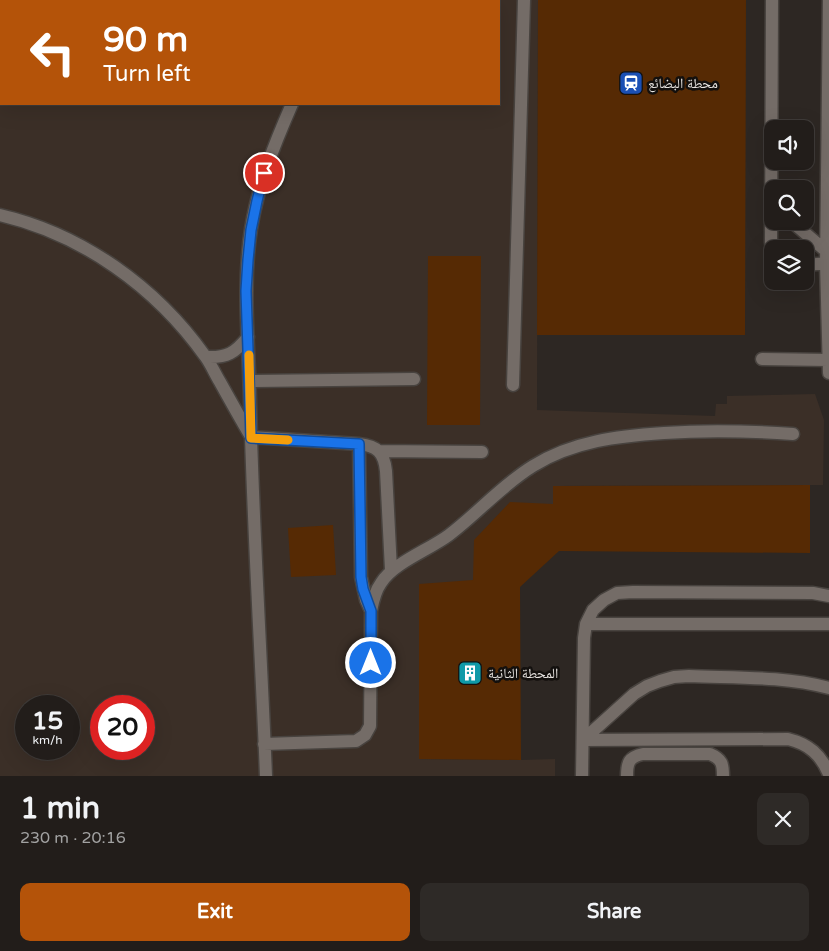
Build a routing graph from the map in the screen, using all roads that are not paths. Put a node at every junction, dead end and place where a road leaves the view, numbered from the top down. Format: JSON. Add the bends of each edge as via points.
{"nodes":[{"id":1,"x":524,"y":0,"type":"edge"},
{"id":2,"x":772,"y":0,"type":"edge"},
{"id":3,"x":829,"y":0,"type":"edge"},
{"id":4,"x":292,"y":105,"type":"edge"},
{"id":5,"x":772,"y":180,"type":"edge"},
{"id":6,"x":0,"y":215,"type":"edge"},
{"id":7,"x":799,"y":230,"type":"edge"},
{"id":8,"x":827,"y":260,"type":"edge"},
{"id":9,"x":814,"y":263,"type":"edge"},
{"id":10,"x":248,"y":337,"type":"junction"},
{"id":11,"x":206,"y":357,"type":"junction"},
{"id":12,"x":762,"y":359,"type":"dead end"},
{"id":13,"x":828,"y":367,"type":"edge"},
{"id":14,"x":414,"y":379,"type":"dead end"},
{"id":15,"x":250,"y":381,"type":"junction"},
{"id":16,"x":513,"y":385,"type":"dead end"},
{"id":17,"x":793,"y":434,"type":"dead end"},
{"id":18,"x":251,"y":438,"type":"junction"},
{"id":19,"x":359,"y":444,"type":"junction"},
{"id":20,"x":379,"y":451,"type":"junction"},
{"id":21,"x":482,"y":452,"type":"dead end"},
{"id":22,"x":391,"y":570,"type":"junction"},
{"id":23,"x":829,"y":596,"type":"edge"},
{"id":24,"x":371,"y":611,"type":"junction"},
{"id":25,"x":586,"y":624,"type":"junction"},
{"id":26,"x":829,"y":624,"type":"edge"},
{"id":27,"x":829,"y":688,"type":"edge"},
{"id":28,"x":583,"y":740,"type":"junction"},
{"id":29,"x":264,"y":744,"type":"junction"},
{"id":30,"x":829,"y":774,"type":"edge"},
{"id":31,"x":266,"y":776,"type":"edge"},
{"id":32,"x":582,"y":776,"type":"edge"},
{"id":33,"x":627,"y":776,"type":"edge"},
{"id":34,"x":723,"y":776,"type":"edge"}],
"edges":[{"from":1,"to":16,"type":"lane"},
{"from":2,"to":5,"type":"lane"},
{"from":3,"to":8,"type":"lane"},
{"from":4,"to":10,"type":"lane","via":[[264,173],[253,220],[246,291]]},
{"from":6,"to":11,"type":"lane","via":[[61,236],[103,259],[142,287],[176,320]]},
{"from":7,"to":8,"type":"lane"},
{"from":8,"to":9,"type":"lane"},
{"from":8,"to":13,"type":"lane"},
{"from":10,"to":11,"type":"lane","via":[[230,354]]},
{"from":10,"to":15,"type":"lane"},
{"from":11,"to":18,"type":"lane"},
{"from":12,"to":13,"type":"lane"},
{"from":14,"to":15,"type":"lane"},
{"from":15,"to":18,"type":"lane"},
{"from":17,"to":22,"type":"lane","via":[[686,431],[615,437],[574,447],[518,476],[453,532]]},
{"from":18,"to":19,"type":"lane"},
{"from":18,"to":29,"type":"lane"},
{"from":19,"to":20,"type":"lane","via":[[370,445]]},
{"from":19,"to":24,"type":"lane","via":[[361,577]]},
{"from":20,"to":21,"type":"lane"},
{"from":20,"to":22,"type":"lane","via":[[385,460]]},
{"from":22,"to":24,"type":"lane","via":[[374,596]]},
{"from":23,"to":25,"type":"lane","via":[[803,593],[617,593],[593,610]]},
{"from":24,"to":29,"type":"lane","via":[[371,720],[365,735],[356,741]]},
{"from":25,"to":26,"type":"lane"},
{"from":25,"to":28,"type":"lane"},
{"from":27,"to":28,"type":"lane","via":[[779,680],[674,677],[646,686],[634,694]]},
{"from":28,"to":30,"type":"lane","via":[[788,739],[807,745]]},
{"from":28,"to":32,"type":"lane"},
{"from":29,"to":31,"type":"lane"},
{"from":33,"to":34,"type":"lane","via":[[629,761],[635,755],[710,754],[718,757]]}]}
